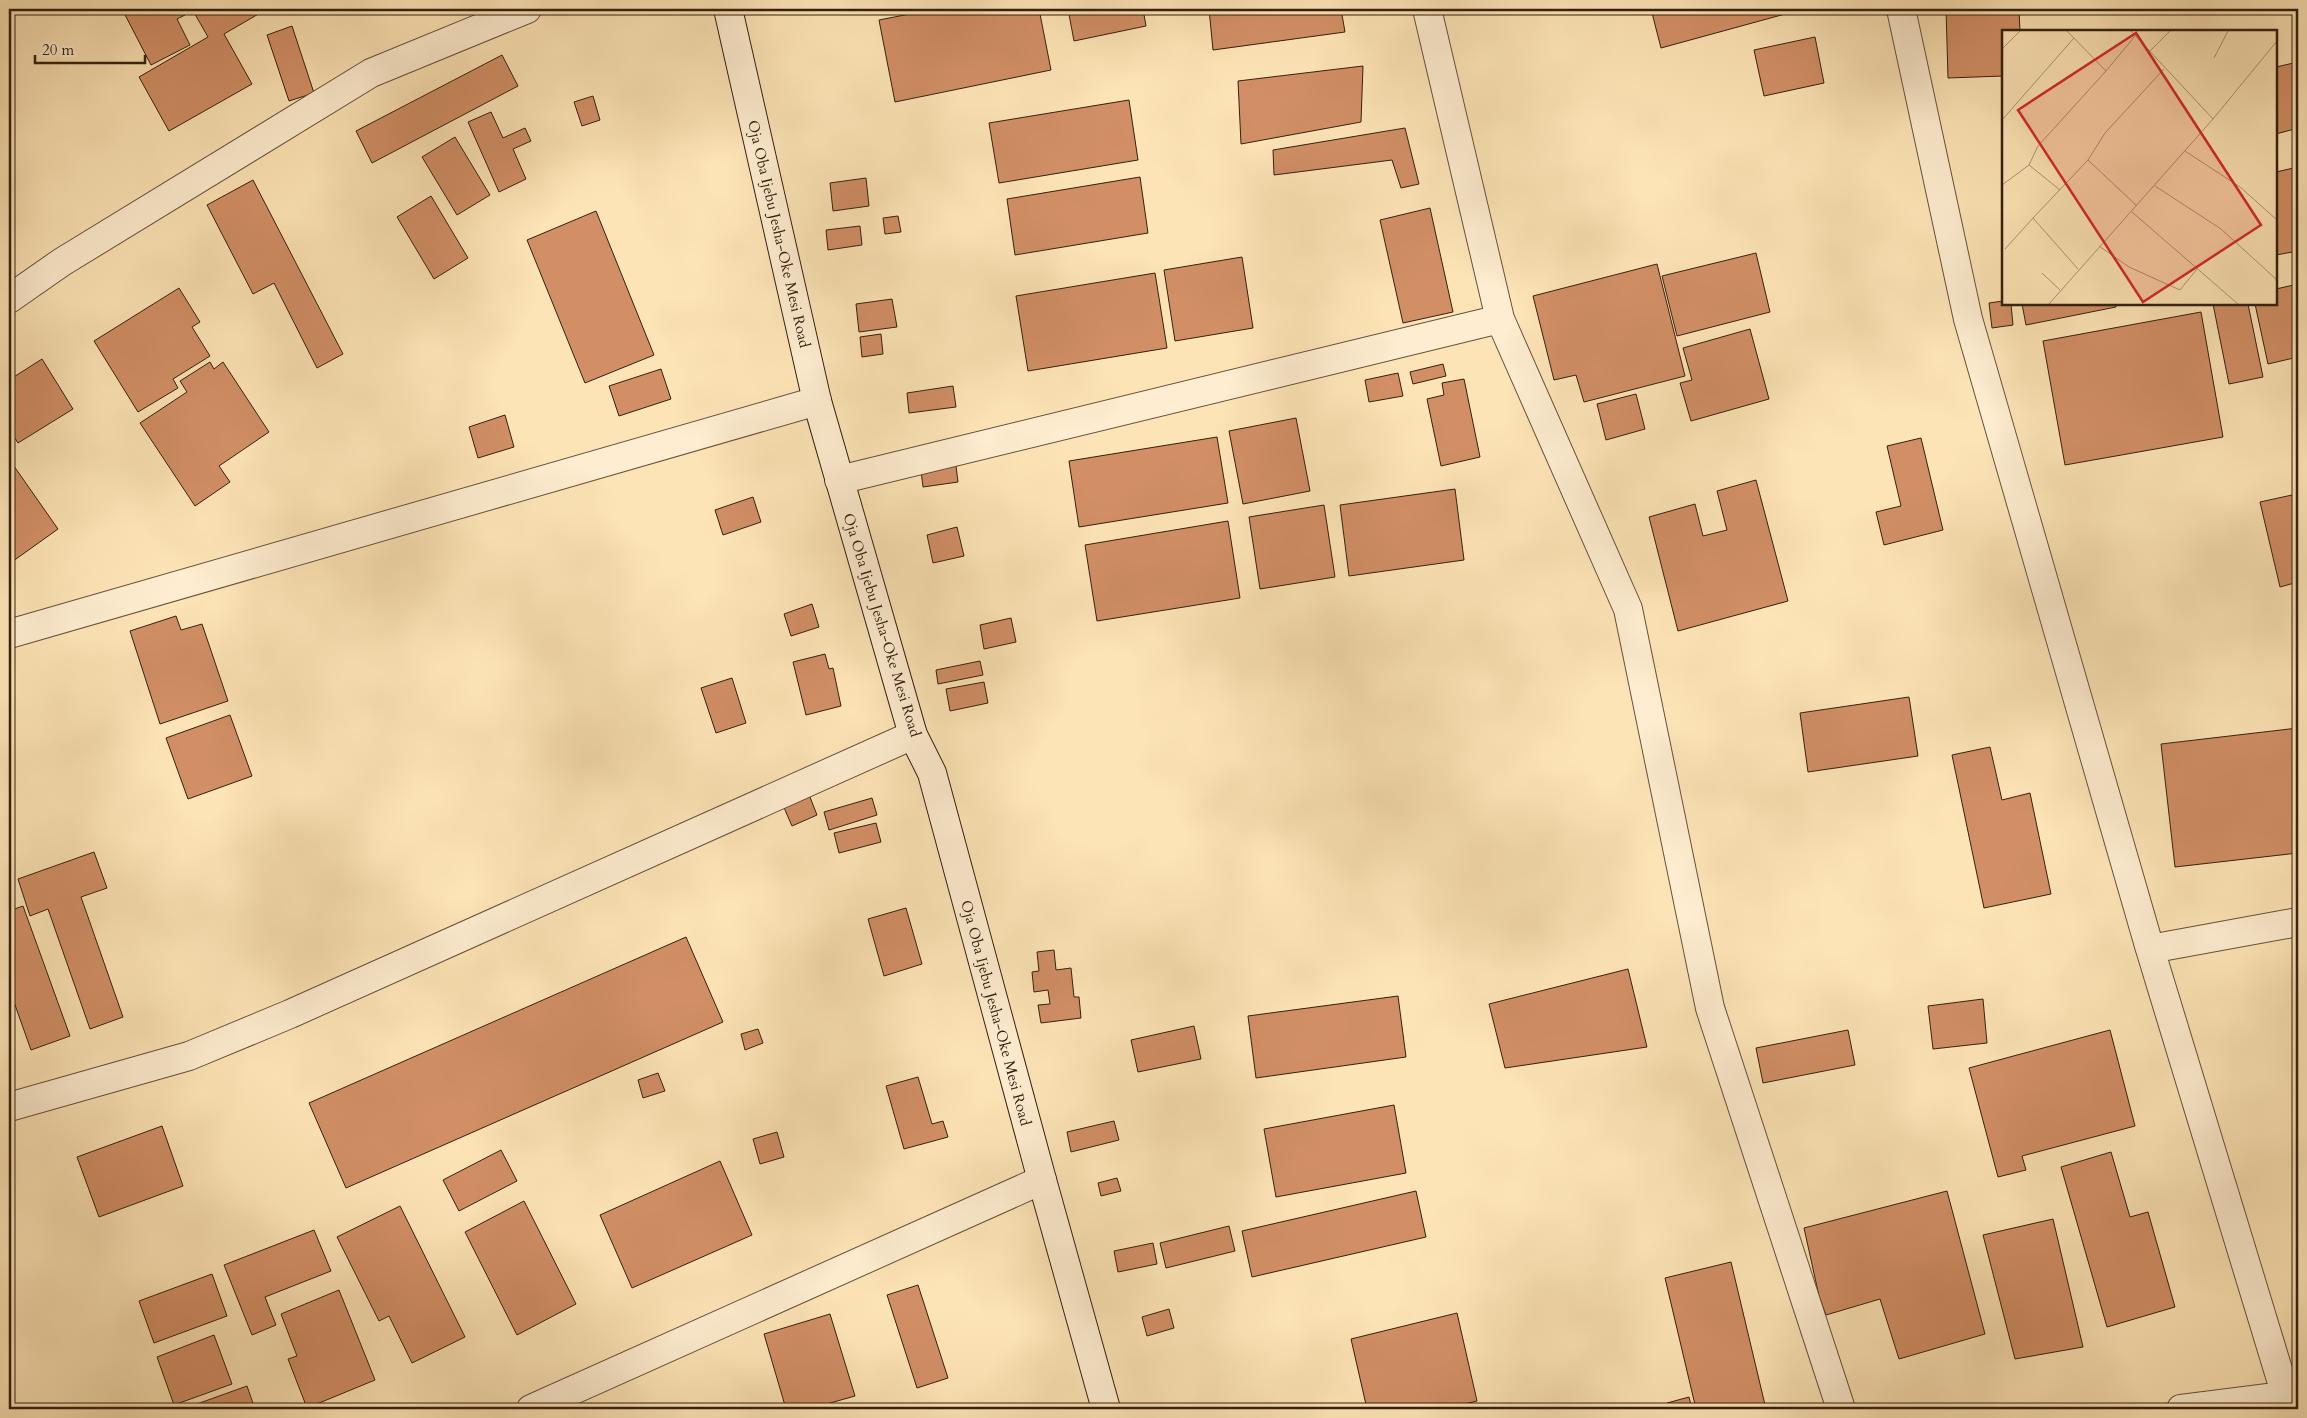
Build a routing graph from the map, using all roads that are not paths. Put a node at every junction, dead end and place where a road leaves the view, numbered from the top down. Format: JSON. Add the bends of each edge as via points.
{"nodes":[{"id":1,"x":527,"y":9,"type":"edge"},
{"id":2,"x":728,"y":9,"type":"edge"},
{"id":3,"x":1427,"y":9,"type":"edge"},
{"id":4,"x":1901,"y":9,"type":"edge"},
{"id":5,"x":9,"y":299,"type":"edge"},
{"id":6,"x":1500,"y":319,"type":"junction"},
{"id":7,"x":817,"y":401,"type":"junction"},
{"id":8,"x":839,"y":480,"type":"junction"},
{"id":9,"x":9,"y":634,"type":"edge"},
{"id":10,"x":913,"y":735,"type":"junction"},
{"id":11,"x":2298,"y":922,"type":"edge"},
{"id":12,"x":2150,"y":949,"type":"junction"},
{"id":13,"x":9,"y":1107,"type":"edge"},
{"id":14,"x":1042,"y":1180,"type":"junction"},
{"id":15,"x":2292,"y":1395,"type":"edge"},
{"id":16,"x":531,"y":1409,"type":"edge"},
{"id":17,"x":1106,"y":1409,"type":"edge"},
{"id":18,"x":1841,"y":1409,"type":"edge"},
{"id":19,"x":2181,"y":1409,"type":"edge"}],
"edges":[{"from":1,"to":5,"type":"street","via":[[371,73],[62,262]]},
{"from":2,"to":7,"type":"street","name":"Oja Oba Ijebu Jesha-Oke Mesi Road"},
{"from":3,"to":6,"type":"street"},
{"from":4,"to":12,"type":"street","via":[[1968,319]]},
{"from":6,"to":8,"type":"street"},
{"from":6,"to":18,"type":"street","via":[[1628,609],[1710,1008]]},
{"from":7,"to":8,"type":"street","name":"Oja Oba Ijebu Jesha-Oke Mesi Road"},
{"from":7,"to":9,"type":"street"},
{"from":8,"to":10,"type":"street","name":"Oja Oba Ijebu Jesha-Oke Mesi Road"},
{"from":10,"to":13,"type":"street","via":[[290,1014],[189,1056]]},
{"from":10,"to":14,"type":"street","name":"Oja Oba Ijebu Jesha-Oke Mesi Road","via":[[932,773]]},
{"from":11,"to":12,"type":"street"},
{"from":12,"to":15,"type":"street"},
{"from":14,"to":16,"type":"street"},
{"from":14,"to":17,"type":"street","name":"Oja Oba Ijebu Jesha-Oke Mesi Road"},
{"from":15,"to":19,"type":"street"}]}
